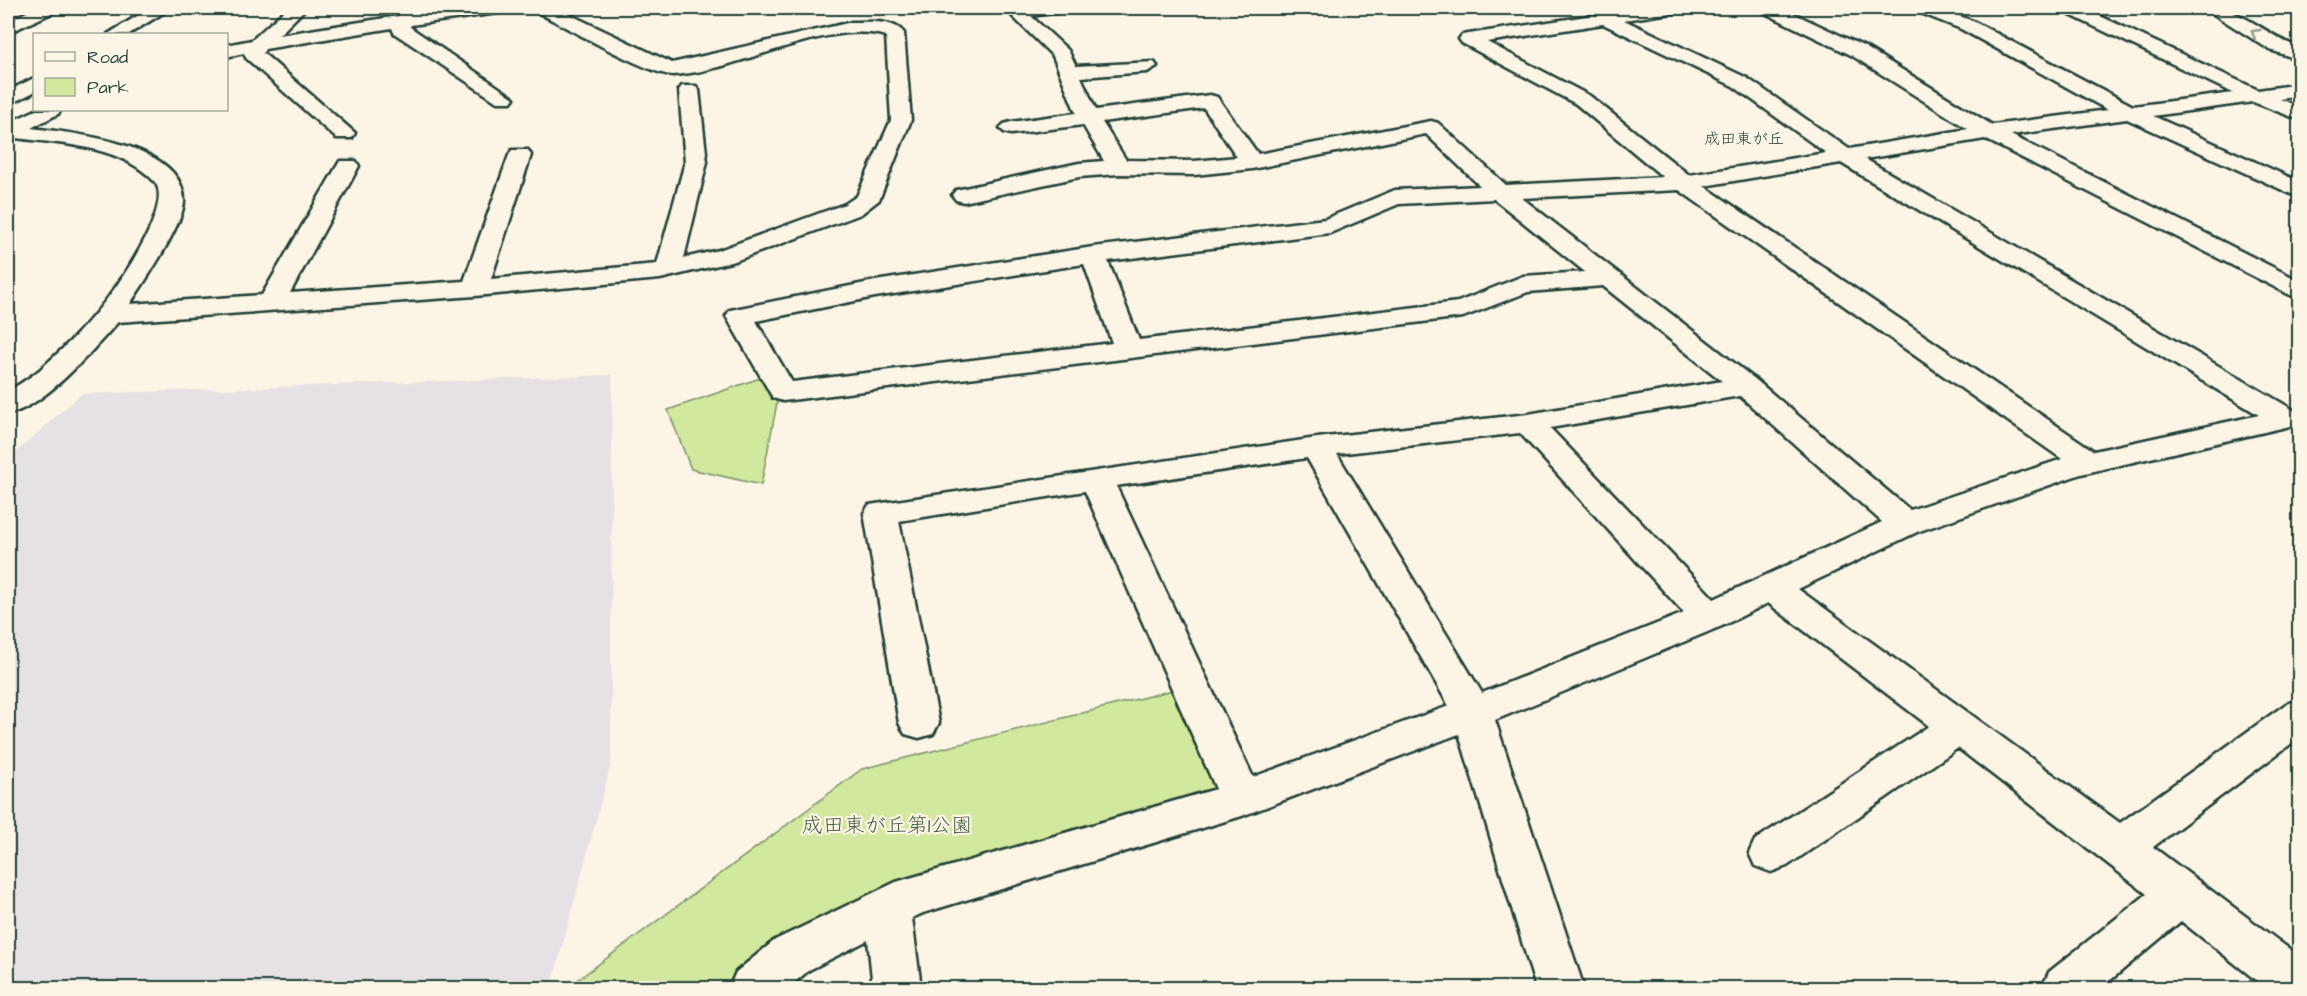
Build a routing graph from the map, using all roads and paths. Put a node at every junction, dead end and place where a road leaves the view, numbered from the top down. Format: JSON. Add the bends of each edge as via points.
{"nodes":[{"id":1,"x":48,"y":8,"type":"edge"},
{"id":2,"x":162,"y":8,"type":"edge"},
{"id":3,"x":297,"y":8,"type":"edge"},
{"id":4,"x":498,"y":8,"type":"edge"},
{"id":5,"x":543,"y":8,"type":"edge"},
{"id":6,"x":1055,"y":8,"type":"edge"},
{"id":7,"x":1671,"y":8,"type":"edge"},
{"id":8,"x":1769,"y":8,"type":"edge"},
{"id":9,"x":1924,"y":8,"type":"edge"},
{"id":10,"x":2070,"y":8,"type":"edge"},
{"id":11,"x":2213,"y":8,"type":"edge"},
{"id":12,"x":1014,"y":10,"type":"edge"},
{"id":13,"x":408,"y":14,"type":"edge"},
{"id":14,"x":1605,"y":18,"type":"junction"},
{"id":15,"x":8,"y":28,"type":"edge"},
{"id":16,"x":119,"y":33,"type":"edge"},
{"id":17,"x":259,"y":44,"type":"junction"},
{"id":18,"x":228,"y":51,"type":"edge"},
{"id":19,"x":2300,"y":54,"type":"edge"},
{"id":20,"x":1147,"y":66,"type":"dead end"},
{"id":21,"x":1069,"y":72,"type":"junction"},
{"id":22,"x":33,"y":85,"type":"edge"},
{"id":23,"x":689,"y":90,"type":"dead end"},
{"id":24,"x":2300,"y":90,"type":"edge"},
{"id":25,"x":2255,"y":96,"type":"junction"},
{"id":26,"x":504,"y":98,"type":"dead end"},
{"id":27,"x":8,"y":99,"type":"edge"},
{"id":28,"x":49,"y":111,"type":"edge"},
{"id":29,"x":2130,"y":113,"type":"junction"},
{"id":30,"x":2300,"y":114,"type":"edge"},
{"id":31,"x":1088,"y":116,"type":"junction"},
{"id":32,"x":1011,"y":128,"type":"dead end"},
{"id":33,"x":8,"y":131,"type":"edge"},
{"id":34,"x":1988,"y":132,"type":"junction"},
{"id":35,"x":344,"y":133,"type":"dead end"},
{"id":36,"x":519,"y":155,"type":"dead end"},
{"id":37,"x":1846,"y":157,"type":"junction"},
{"id":38,"x":1252,"y":162,"type":"junction"},
{"id":39,"x":348,"y":166,"type":"dead end"},
{"id":40,"x":1119,"y":167,"type":"junction"},
{"id":41,"x":1684,"y":183,"type":"junction"},
{"id":42,"x":2300,"y":190,"type":"edge"},
{"id":43,"x":1501,"y":193,"type":"junction"},
{"id":44,"x":964,"y":195,"type":"dead end"},
{"id":45,"x":1094,"y":255,"type":"junction"},
{"id":46,"x":668,"y":269,"type":"junction"},
{"id":47,"x":1607,"y":278,"type":"junction"},
{"id":48,"x":475,"y":288,"type":"junction"},
{"id":49,"x":2300,"y":292,"type":"edge"},
{"id":50,"x":271,"y":303,"type":"junction"},
{"id":51,"x":110,"y":314,"type":"junction"},
{"id":52,"x":1128,"y":348,"type":"junction"},
{"id":53,"x":1746,"y":386,"type":"junction"},
{"id":54,"x":8,"y":405,"type":"edge"},
{"id":55,"x":2293,"y":416,"type":"edge"},
{"id":56,"x":1528,"y":423,"type":"junction"},
{"id":57,"x":1317,"y":447,"type":"junction"},
{"id":58,"x":2088,"y":462,"type":"junction"},
{"id":59,"x":1096,"y":479,"type":"junction"},
{"id":60,"x":1905,"y":524,"type":"junction"},
{"id":61,"x":1771,"y":587,"type":"junction"},
{"id":62,"x":1709,"y":617,"type":"junction"},
{"id":63,"x":1473,"y":713,"type":"junction"},
{"id":64,"x":2300,"y":715,"type":"edge"},
{"id":65,"x":919,"y":723,"type":"dead end"},
{"id":66,"x":1958,"y":727,"type":"junction"},
{"id":67,"x":1242,"y":799,"type":"junction"},
{"id":68,"x":2120,"y":847,"type":"junction"},
{"id":69,"x":1771,"y":853,"type":"dead end"},
{"id":70,"x":2180,"y":894,"type":"junction"},
{"id":71,"x":888,"y":907,"type":"junction"},
{"id":72,"x":2300,"y":986,"type":"edge"},
{"id":73,"x":753,"y":988,"type":"edge"},
{"id":74,"x":897,"y":988,"type":"edge"},
{"id":75,"x":1560,"y":988,"type":"edge"},
{"id":76,"x":2066,"y":988,"type":"edge"}],
"edges":[{"from":1,"to":15,"type":"street"},
{"from":2,"to":16,"type":"street"},
{"from":3,"to":17,"type":"street"},
{"from":4,"to":13,"type":"street"},
{"from":5,"to":46,"type":"street","via":[[669,69],[849,28],[880,27],[895,33],[901,120],[867,200],[853,209],[726,256]]},
{"from":6,"to":12,"type":"street"},
{"from":7,"to":14,"type":"street"},
{"from":8,"to":34,"type":"street","via":[[1858,51]]},
{"from":9,"to":29,"type":"street","via":[[1967,25]]},
{"from":10,"to":25,"type":"street"},
{"from":19,"to":11,"type":"street","one_way":true,"via":[[2277,46]]},
{"from":12,"to":21,"type":"street","via":[[1061,54]]},
{"from":13,"to":17,"type":"street"},
{"from":13,"to":26,"type":"street","via":[[400,29]]},
{"from":14,"to":37,"type":"street","via":[[1740,82]]},
{"from":14,"to":41,"type":"street","via":[[1468,39],[1583,100]]},
{"from":17,"to":18,"type":"street"},
{"from":17,"to":35,"type":"street","via":[[253,54]]},
{"from":20,"to":21,"type":"street"},
{"from":21,"to":31,"type":"street"},
{"from":22,"to":27,"type":"street"},
{"from":23,"to":46,"type":"street","via":[[696,162]]},
{"from":24,"to":25,"type":"street"},
{"from":25,"to":29,"type":"street"},
{"from":25,"to":30,"type":"street"},
{"from":28,"to":33,"type":"street"},
{"from":29,"to":34,"type":"street"},
{"from":29,"to":42,"type":"street"},
{"from":31,"to":32,"type":"street"},
{"from":31,"to":38,"type":"street","via":[[1210,101]]},
{"from":31,"to":40,"type":"street"},
{"from":33,"to":51,"type":"street","via":[[91,142],[146,163],[167,180],[173,200],[155,245]]},
{"from":34,"to":37,"type":"street"},
{"from":34,"to":49,"type":"street"},
{"from":36,"to":48,"type":"street"},
{"from":37,"to":41,"type":"street"},
{"from":37,"to":55,"type":"street"},
{"from":38,"to":40,"type":"street","via":[[1194,168]]},
{"from":38,"to":43,"type":"street","via":[[1431,127]]},
{"from":39,"to":50,"type":"street"},
{"from":40,"to":44,"type":"street","via":[[1079,170]]},
{"from":41,"to":43,"type":"street"},
{"from":41,"to":58,"type":"street"},
{"from":43,"to":45,"type":"street","via":[[1395,197],[1330,226]]},
{"from":43,"to":47,"type":"street"},
{"from":45,"to":52,"type":"street"},
{"from":45,"to":52,"type":"street","via":[[875,289],[740,316],[783,392]]},
{"from":46,"to":48,"type":"street"},
{"from":47,"to":52,"type":"street","via":[[1523,284],[1463,309]]},
{"from":47,"to":53,"type":"street"},
{"from":48,"to":50,"type":"street"},
{"from":50,"to":51,"type":"street"},
{"from":51,"to":54,"type":"street","via":[[54,373]]},
{"from":53,"to":56,"type":"street"},
{"from":53,"to":60,"type":"street"},
{"from":55,"to":58,"type":"street"},
{"from":56,"to":57,"type":"street"},
{"from":56,"to":62,"type":"street"},
{"from":57,"to":59,"type":"street"},
{"from":57,"to":63,"type":"street"},
{"from":58,"to":60,"type":"street"},
{"from":59,"to":65,"type":"street","via":[[881,513]]},
{"from":59,"to":67,"type":"street"},
{"from":60,"to":61,"type":"street"},
{"from":61,"to":62,"type":"street"},
{"from":61,"to":66,"type":"street"},
{"from":62,"to":63,"type":"street"},
{"from":63,"to":67,"type":"street"},
{"from":63,"to":75,"type":"street"},
{"from":64,"to":68,"type":"street"},
{"from":66,"to":68,"type":"street"},
{"from":66,"to":69,"type":"street"},
{"from":67,"to":71,"type":"street","via":[[912,896]]},
{"from":68,"to":70,"type":"street"},
{"from":70,"to":72,"type":"street"},
{"from":70,"to":76,"type":"street"},
{"from":71,"to":73,"type":"street","via":[[792,955]]},
{"from":71,"to":74,"type":"street"}]}
